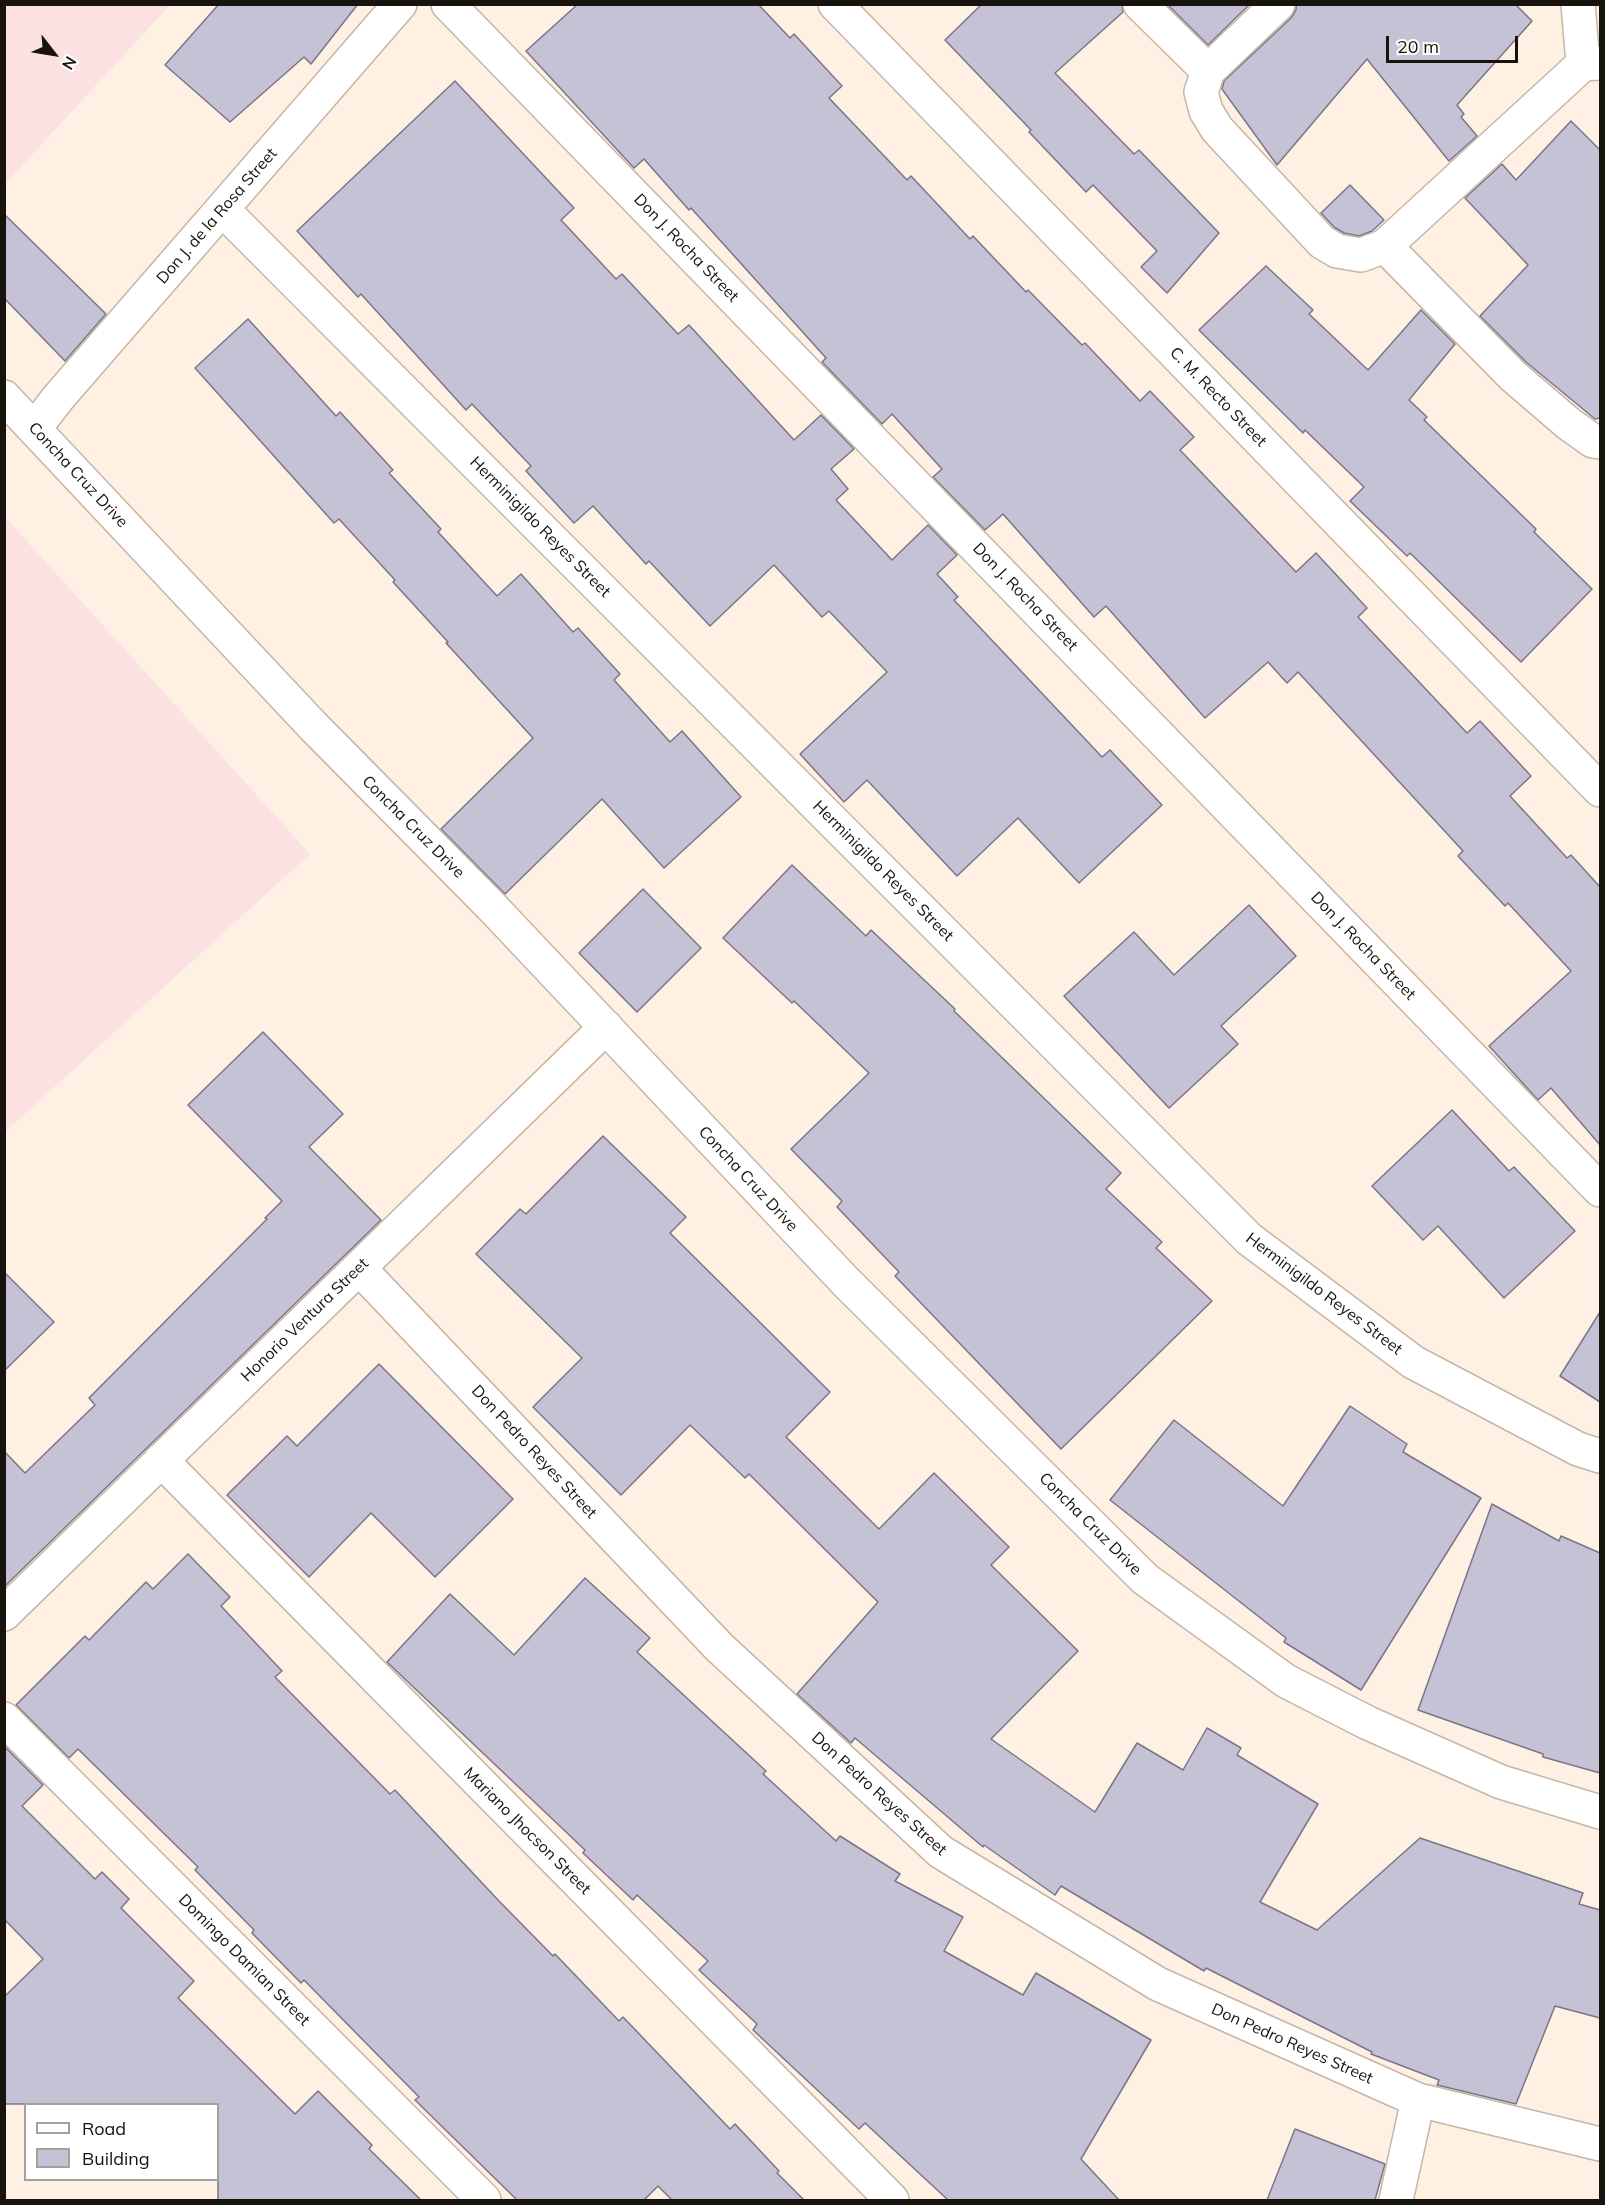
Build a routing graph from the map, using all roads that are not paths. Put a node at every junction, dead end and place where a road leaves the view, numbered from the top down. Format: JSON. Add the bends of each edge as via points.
{"nodes":[{"id":1,"x":400,"y":4,"type":"edge"},
{"id":2,"x":448,"y":4,"type":"edge"},
{"id":3,"x":835,"y":4,"type":"edge"},
{"id":4,"x":1140,"y":4,"type":"edge"},
{"id":5,"x":1278,"y":4,"type":"edge"},
{"id":6,"x":1578,"y":4,"type":"edge"},
{"id":7,"x":1592,"y":64,"type":"edge"},
{"id":8,"x":1208,"y":71,"type":"junction"},
{"id":9,"x":223,"y":210,"type":"junction"},
{"id":10,"x":1385,"y":246,"type":"junction"},
{"id":11,"x":4,"y":397,"type":"edge"},
{"id":12,"x":35,"y":428,"type":"junction"},
{"id":13,"x":1600,"y":442,"type":"edge"},
{"id":14,"x":1600,"y":790,"type":"edge"},
{"id":15,"x":606,"y":1027,"type":"junction"},
{"id":16,"x":1600,"y":1190,"type":"edge"},
{"id":17,"x":359,"y":1268,"type":"junction"},
{"id":18,"x":1600,"y":1456,"type":"edge"},
{"id":19,"x":161,"y":1461,"type":"junction"},
{"id":20,"x":4,"y":1614,"type":"edge"},
{"id":21,"x":4,"y":1719,"type":"edge"},
{"id":22,"x":1600,"y":1812,"type":"edge"},
{"id":23,"x":1418,"y":2100,"type":"junction"},
{"id":24,"x":1600,"y":2144,"type":"edge"},
{"id":25,"x":484,"y":2200,"type":"edge"},
{"id":26,"x":892,"y":2200,"type":"edge"},
{"id":27,"x":1396,"y":2200,"type":"edge"}],
"edges":[{"from":1,"to":9,"type":"street","name":"Don J. de la Rosa Street"},
{"from":2,"to":16,"type":"street","name":"Don J. Rocha Street"},
{"from":3,"to":14,"type":"street","name":"C. M. Recto Street"},
{"from":4,"to":8,"type":"street"},
{"from":5,"to":8,"type":"street"},
{"from":6,"to":7,"type":"street"},
{"from":7,"to":10,"type":"street"},
{"from":8,"to":10,"type":"street","via":[[1201,92],[1217,129],[1322,242],[1337,251],[1361,255]]},
{"from":9,"to":12,"type":"street","name":"Don J. de la Rosa Street"},
{"from":9,"to":18,"type":"street","name":"Herminigildo Reyes Street","via":[[1249,1239],[1413,1362],[1578,1449]]},
{"from":10,"to":13,"type":"street","via":[[1513,376],[1569,424]]},
{"from":11,"to":12,"type":"street","name":"Concha Cruz Drive"},
{"from":12,"to":15,"type":"street","name":"Concha Cruz Drive","via":[[313,726]]},
{"from":15,"to":17,"type":"street","name":"Honorio Ventura Street"},
{"from":15,"to":22,"type":"street","name":"Concha Cruz Drive","via":[[846,1282],[1145,1579],[1306,1692],[1501,1782]]},
{"from":17,"to":19,"type":"street","name":"Honorio Ventura Street"},
{"from":17,"to":23,"type":"street","name":"Don Pedro Reyes Street","via":[[719,1647],[941,1852],[1158,1984]]},
{"from":19,"to":20,"type":"street","name":"Honorio Ventura Street"},
{"from":19,"to":26,"type":"street","name":"Mariano Jhocson Street"},
{"from":21,"to":25,"type":"street","name":"Domingo Damian Street"},
{"from":23,"to":24,"type":"street","name":"Don Pedro Reyes Street"},
{"from":23,"to":27,"type":"street"}]}
